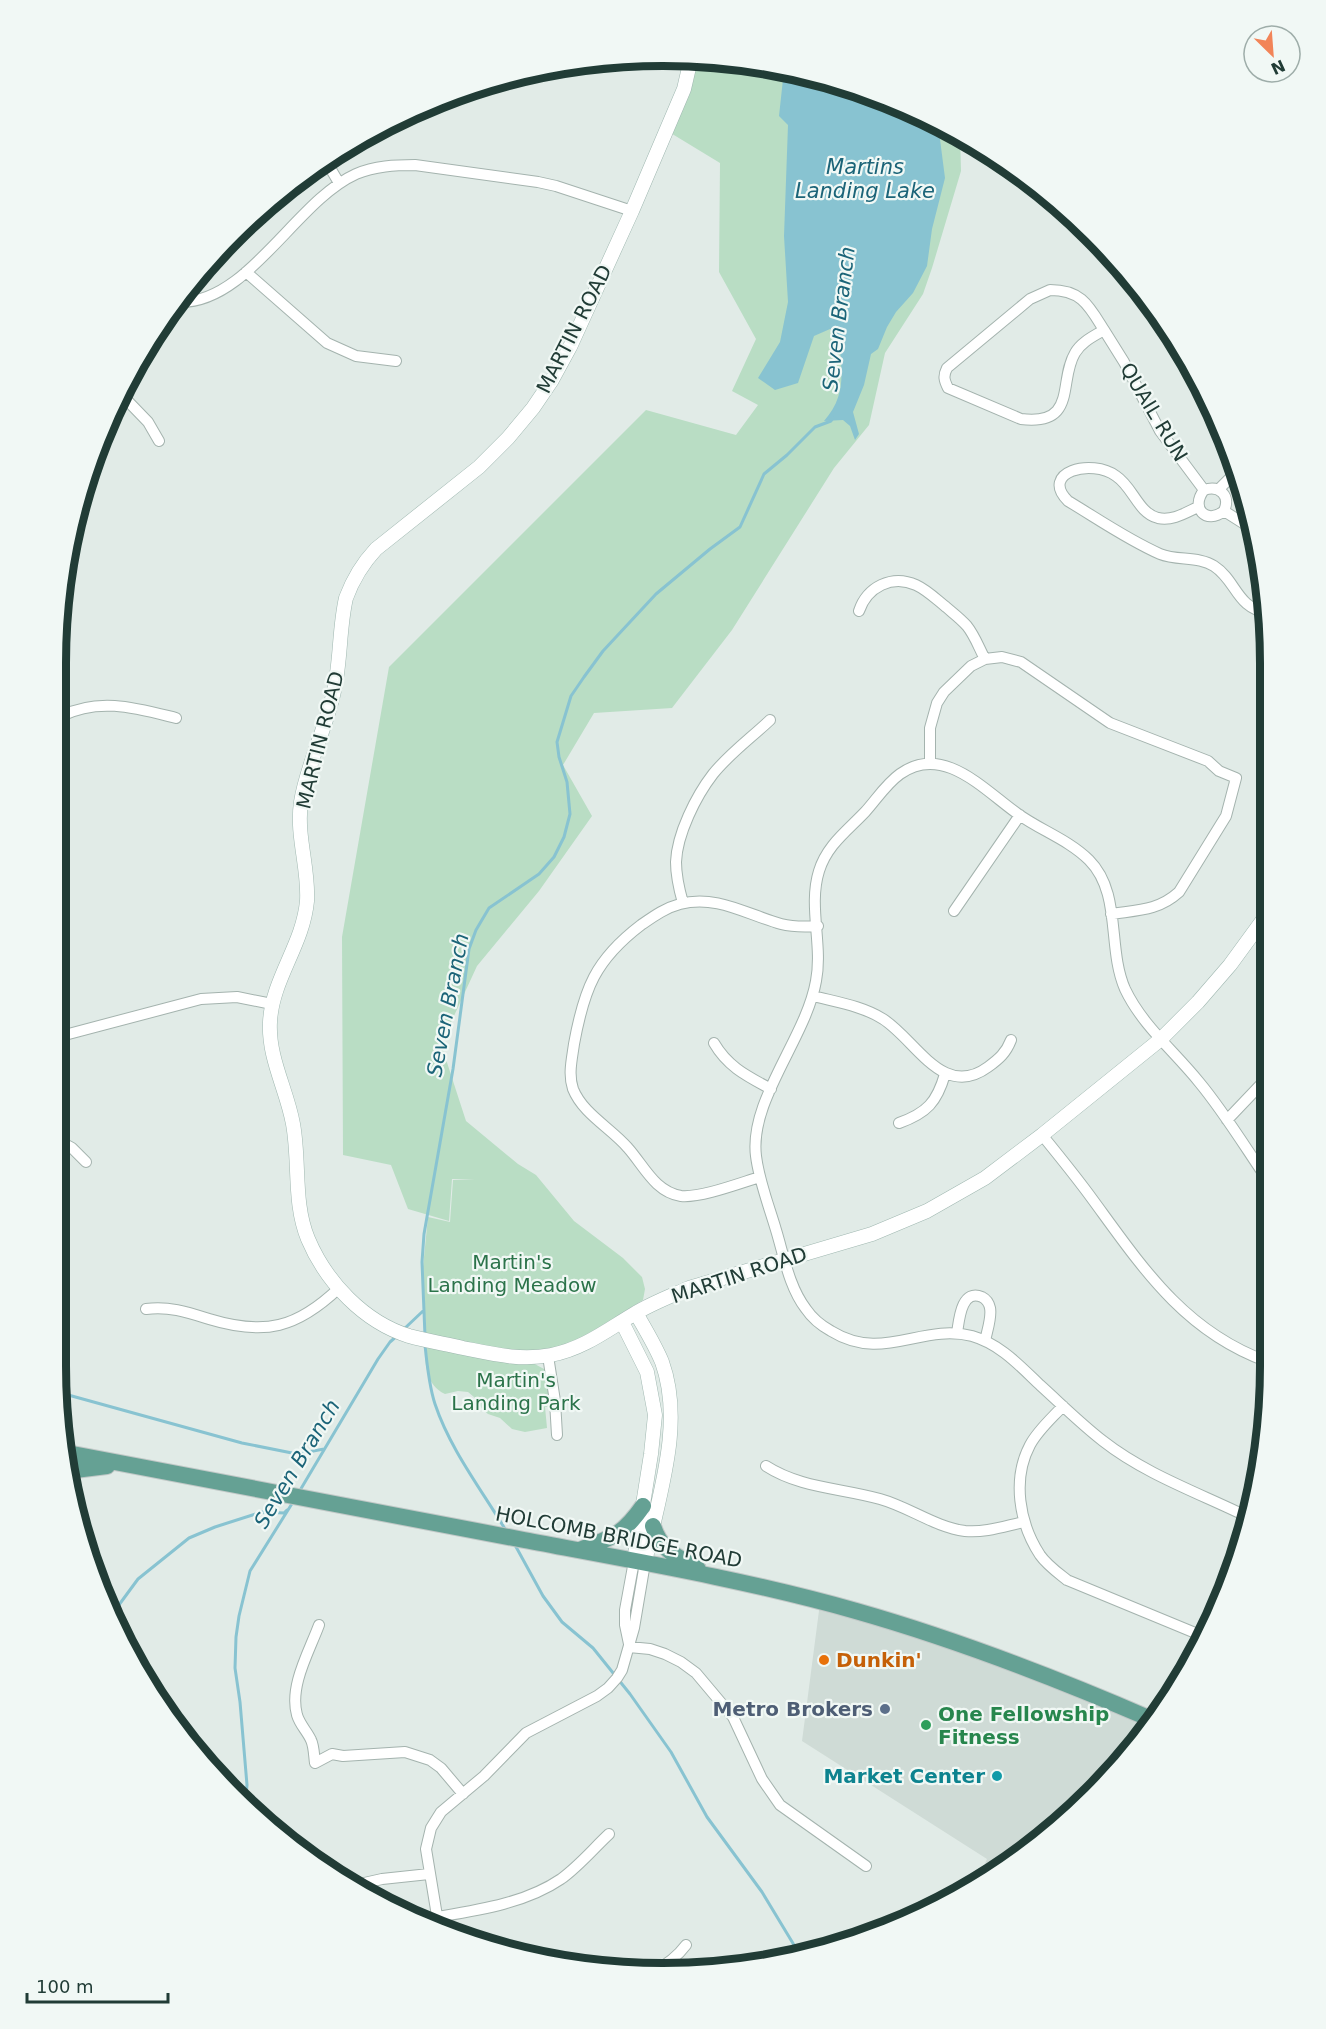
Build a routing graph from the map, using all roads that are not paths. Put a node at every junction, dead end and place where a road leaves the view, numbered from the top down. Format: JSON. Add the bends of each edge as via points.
{"nodes":[{"id":1,"x":690,"y":67,"type":"edge"},
{"id":2,"x":330,"y":168,"type":"edge"},
{"id":3,"x":339,"y":183,"type":"junction"},
{"id":4,"x":632,"y":211,"type":"junction"},
{"id":5,"x":246,"y":272,"type":"junction"},
{"id":6,"x":189,"y":300,"type":"edge"},
{"id":7,"x":1104,"y":330,"type":"junction"},
{"id":8,"x":396,"y":361,"type":"dead end"},
{"id":9,"x":128,"y":400,"type":"edge"},
{"id":10,"x":159,"y":441,"type":"dead end"},
{"id":11,"x":1230,"y":477,"type":"edge"},
{"id":12,"x":1219,"y":489,"type":"junction"},
{"id":13,"x":1204,"y":490,"type":"junction"},
{"id":14,"x":1198,"y":507,"type":"junction"},
{"id":15,"x":1224,"y":511,"type":"junction"},
{"id":16,"x":1244,"y":523,"type":"edge"},
{"id":17,"x":860,"y":611,"type":"dead end"},
{"id":18,"x":1258,"y":612,"type":"edge"},
{"id":19,"x":985,"y":659,"type":"junction"},
{"id":20,"x":66,"y":714,"type":"edge"},
{"id":21,"x":176,"y":718,"type":"dead end"},
{"id":22,"x":770,"y":720,"type":"dead end"},
{"id":23,"x":930,"y":763,"type":"junction"},
{"id":24,"x":1020,"y":815,"type":"junction"},
{"id":25,"x":682,"y":903,"type":"junction"},
{"id":26,"x":954,"y":910,"type":"dead end"},
{"id":27,"x":1110,"y":914,"type":"junction"},
{"id":28,"x":1260,"y":924,"type":"edge"},
{"id":29,"x":818,"y":926,"type":"junction"},
{"id":30,"x":813,"y":996,"type":"junction"},
{"id":31,"x":272,"y":1004,"type":"junction"},
{"id":32,"x":66,"y":1035,"type":"edge"},
{"id":33,"x":1161,"y":1039,"type":"junction"},
{"id":34,"x":1011,"y":1040,"type":"dead end"},
{"id":35,"x":714,"y":1043,"type":"dead end"},
{"id":36,"x":945,"y":1074,"type":"junction"},
{"id":37,"x":1260,"y":1085,"type":"edge"},
{"id":38,"x":771,"y":1089,"type":"junction"},
{"id":39,"x":1227,"y":1120,"type":"junction"},
{"id":40,"x":899,"y":1123,"type":"dead end"},
{"id":41,"x":1042,"y":1135,"type":"junction"},
{"id":42,"x":66,"y":1145,"type":"edge"},
{"id":43,"x":86,"y":1161,"type":"dead end"},
{"id":44,"x":1260,"y":1169,"type":"edge"},
{"id":45,"x":760,"y":1177,"type":"junction"},
{"id":46,"x":785,"y":1260,"type":"junction"},
{"id":47,"x":339,"y":1288,"type":"junction"},
{"id":48,"x":146,"y":1309,"type":"dead end"},
{"id":49,"x":636,"y":1313,"type":"junction"},
{"id":50,"x":621,"y":1322,"type":"junction"},
{"id":51,"x":957,"y":1333,"type":"junction"},
{"id":52,"x":985,"y":1341,"type":"junction"},
{"id":53,"x":548,"y":1356,"type":"junction"},
{"id":54,"x":1260,"y":1359,"type":"edge"},
{"id":55,"x":1063,"y":1406,"type":"junction"},
{"id":56,"x":557,"y":1436,"type":"dead end"},
{"id":57,"x":73,"y":1454,"type":"edge"},
{"id":58,"x":126,"y":1464,"type":"junction"},
{"id":59,"x":766,"y":1466,"type":"dead end"},
{"id":60,"x":75,"y":1470,"type":"edge"},
{"id":61,"x":643,"y":1506,"type":"junction"},
{"id":62,"x":1242,"y":1514,"type":"edge"},
{"id":63,"x":1024,"y":1522,"type":"junction"},
{"id":64,"x":652,"y":1526,"type":"junction"},
{"id":65,"x":580,"y":1550,"type":"junction"},
{"id":66,"x":640,"y":1562,"type":"junction"},
{"id":67,"x":709,"y":1575,"type":"junction"},
{"id":68,"x":319,"y":1625,"type":"dead end"},
{"id":69,"x":1197,"y":1633,"type":"edge"},
{"id":70,"x":629,"y":1647,"type":"junction"},
{"id":71,"x":1146,"y":1717,"type":"edge"},
{"id":72,"x":463,"y":1794,"type":"junction"},
{"id":73,"x":609,"y":1834,"type":"dead end"},
{"id":74,"x":866,"y":1866,"type":"dead end"},
{"id":75,"x":429,"y":1874,"type":"junction"},
{"id":76,"x":364,"y":1883,"type":"edge"},
{"id":77,"x":437,"y":1919,"type":"edge"},
{"id":78,"x":444,"y":1921,"type":"edge"},
{"id":79,"x":686,"y":1945,"type":"dead end"},
{"id":80,"x":667,"y":1963,"type":"edge"}],
"edges":[{"from":1,"to":4,"type":"street","name":"MARTIN ROAD"},
{"from":2,"to":3,"type":"street"},
{"from":3,"to":4,"type":"street","via":[[375,168],[415,165],[547,184]]},
{"from":3,"to":5,"type":"street"},
{"from":4,"to":31,"type":"street","name":"MARTIN ROAD","via":[[570,347],[533,408],[479,467],[376,549],[351,584],[343,610],[334,691],[301,804],[300,833],[307,886],[304,917]]},
{"from":5,"to":6,"type":"street","via":[[219,291]]},
{"from":5,"to":8,"type":"street","via":[[327,343],[356,356]]},
{"from":7,"to":7,"type":"street","name":"QUAIL RUN","via":[[1075,352],[1063,400],[1056,411],[1044,418],[1021,419],[954,391],[944,381],[947,368],[1040,293],[1061,290],[1080,297]]},
{"from":7,"to":13,"type":"street","name":"QUAIL RUN","via":[[1160,431]]},
{"from":9,"to":10,"type":"street"},
{"from":11,"to":12,"type":"street"},
{"from":12,"to":13,"type":"street"},
{"from":12,"to":15,"type":"street","via":[[1226,499]]},
{"from":13,"to":14,"type":"street","via":[[1198,497]]},
{"from":14,"to":15,"type":"street","via":[[1209,517]]},
{"from":14,"to":18,"type":"street","via":[[1174,518],[1156,518],[1116,475],[1098,468],[1068,472],[1060,486],[1068,501],[1131,539],[1176,559],[1214,565],[1243,602]]},
{"from":15,"to":16,"type":"street"},
{"from":17,"to":19,"type":"street","via":[[866,596],[878,586],[897,581],[915,584],[965,624]]},
{"from":19,"to":23,"type":"street","via":[[952,683],[937,703],[930,728]]},
{"from":19,"to":27,"type":"street","via":[[1002,657],[1022,662],[1110,723],[1208,761],[1236,778],[1226,816],[1179,892],[1155,908]]},
{"from":20,"to":21,"type":"street","via":[[84,707],[115,705]]},
{"from":22,"to":25,"type":"street","via":[[714,774],[686,823],[676,862]]},
{"from":23,"to":24,"type":"street","via":[[959,770]]},
{"from":23,"to":29,"type":"street","via":[[913,766],[897,776],[829,849],[816,882]]},
{"from":24,"to":26,"type":"street"},
{"from":24,"to":27,"type":"street","via":[[1089,860],[1105,885]]},
{"from":25,"to":29,"type":"street","via":[[714,902],[783,925]]},
{"from":25,"to":45,"type":"street","via":[[658,912],[628,936],[596,972],[579,1014],[570,1066],[572,1085],[584,1107],[620,1139],[667,1192],[694,1196]]},
{"from":27,"to":33,"type":"street","via":[[1124,987],[1138,1012]]},
{"from":28,"to":33,"type":"street","name":"MARTIN ROAD","via":[[1230,965]]},
{"from":29,"to":30,"type":"street","via":[[819,962]]},
{"from":30,"to":36,"type":"street","via":[[881,1017]]},
{"from":30,"to":38,"type":"street"},
{"from":31,"to":32,"type":"street","via":[[237,997],[201,999]]},
{"from":31,"to":47,"type":"street","name":"MARTIN ROAD","via":[[271,1045],[293,1125],[302,1220],[315,1254]]},
{"from":33,"to":39,"type":"street"},
{"from":33,"to":41,"type":"street","name":"MARTIN ROAD"},
{"from":34,"to":36,"type":"street","via":[[1002,1056],[980,1073],[963,1077]]},
{"from":35,"to":38,"type":"street","via":[[731,1066]]},
{"from":36,"to":40,"type":"street","via":[[930,1106]]},
{"from":37,"to":39,"type":"street"},
{"from":38,"to":45,"type":"street","via":[[756,1133]]},
{"from":39,"to":44,"type":"street"},
{"from":41,"to":46,"type":"street","name":"MARTIN ROAD","via":[[985,1178],[927,1211],[872,1234]]},
{"from":41,"to":54,"type":"street","via":[[1171,1300],[1215,1336]]},
{"from":42,"to":43,"type":"street"},
{"from":45,"to":46,"type":"street"},
{"from":46,"to":49,"type":"street","name":"MARTIN ROAD","via":[[689,1288]]},
{"from":46,"to":51,"type":"street","via":[[794,1289],[807,1311],[844,1339],[882,1344]]},
{"from":47,"to":48,"type":"street","via":[[305,1315],[266,1328],[232,1326],[173,1308]]},
{"from":47,"to":53,"type":"street","name":"MARTIN ROAD","via":[[370,1317],[409,1336],[504,1357]]},
{"from":49,"to":50,"type":"street","name":"MARTIN ROAD"},
{"from":49,"to":64,"type":"street","via":[[662,1362],[671,1406],[669,1445]]},
{"from":50,"to":53,"type":"street","name":"MARTIN ROAD","via":[[584,1345]]},
{"from":50,"to":61,"type":"street","via":[[647,1372],[654,1404],[654,1432]]},
{"from":51,"to":52,"type":"street"},
{"from":51,"to":52,"type":"street","via":[[965,1301],[981,1296],[990,1309]]},
{"from":52,"to":55,"type":"street","via":[[1009,1356]]},
{"from":53,"to":56,"type":"street"},
{"from":55,"to":62,"type":"street","via":[[1129,1459]]},
{"from":55,"to":63,"type":"street","via":[[1038,1433],[1024,1458],[1020,1487]]},
{"from":57,"to":58,"type":"main road","name":"HOLCOMB BRIDGE ROAD"},
{"from":58,"to":60,"type":"main road"},
{"from":58,"to":65,"type":"main road","name":"HOLCOMB BRIDGE ROAD"},
{"from":59,"to":63,"type":"street","via":[[791,1480],[879,1499],[958,1530],[981,1531]]},
{"from":61,"to":65,"type":"main road","via":[[622,1532]]},
{"from":61,"to":66,"type":"street"},
{"from":63,"to":69,"type":"street","via":[[1041,1556],[1067,1580]]},
{"from":64,"to":66,"type":"street"},
{"from":64,"to":67,"type":"main road","via":[[666,1549]]},
{"from":65,"to":66,"type":"main road","name":"HOLCOMB BRIDGE ROAD"},
{"from":66,"to":67,"type":"main road","name":"HOLCOMB BRIDGE ROAD"},
{"from":66,"to":70,"type":"street","via":[[637,1618]]},
{"from":67,"to":71,"type":"main road","name":"HOLCOMB BRIDGE ROAD","via":[[825,1602],[939,1636]]},
{"from":68,"to":72,"type":"street","via":[[295,1701],[297,1715],[312,1741],[315,1763],[332,1754],[415,1754],[441,1768]]},
{"from":70,"to":72,"type":"street","via":[[622,1670],[608,1688],[526,1734]]},
{"from":70,"to":74,"type":"street","via":[[665,1654],[696,1673],[733,1717],[762,1779],[780,1805]]},
{"from":72,"to":75,"type":"street","via":[[441,1812],[431,1828],[426,1849]]},
{"from":73,"to":78,"type":"street","via":[[572,1870],[546,1887]]},
{"from":75,"to":76,"type":"street"},
{"from":75,"to":77,"type":"street"},
{"from":79,"to":80,"type":"street"}]}
